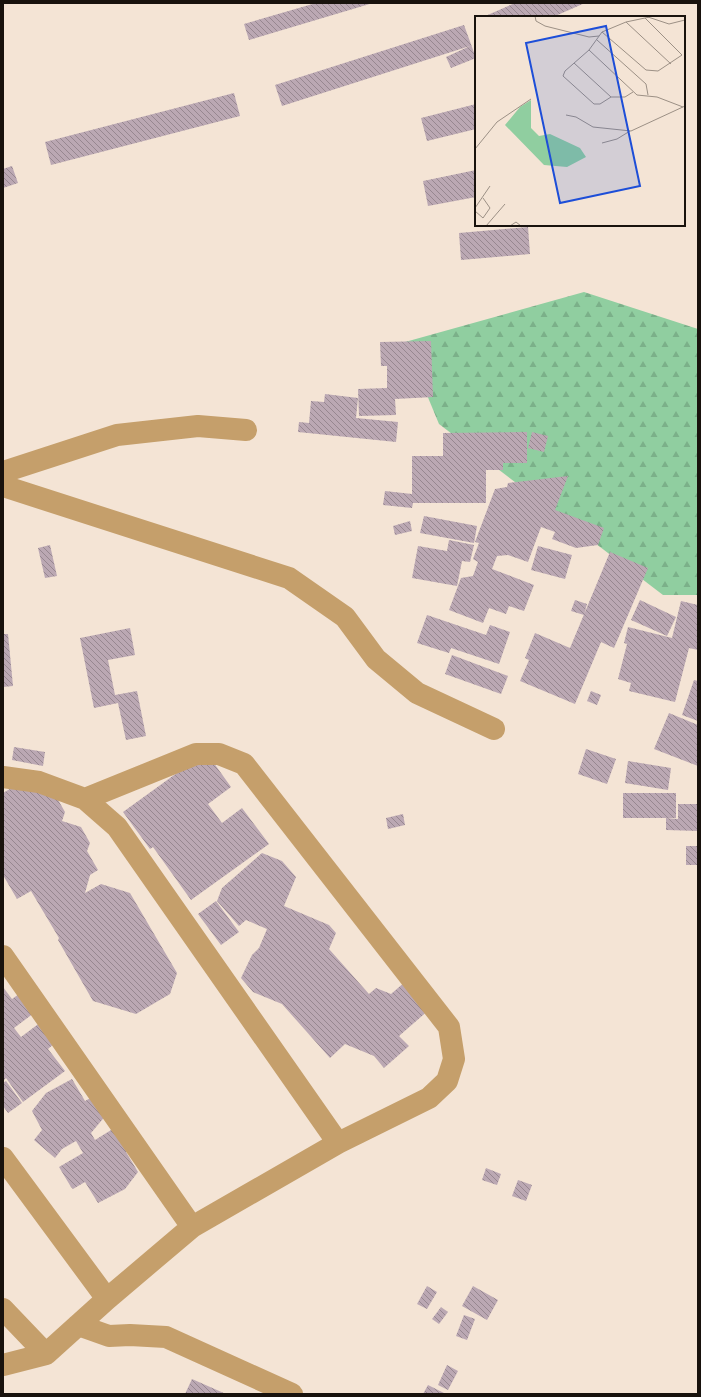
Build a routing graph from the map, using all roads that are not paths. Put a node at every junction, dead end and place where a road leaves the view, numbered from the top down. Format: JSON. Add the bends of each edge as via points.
{"nodes":[{"id":1,"x":246,"y":430,"type":"dead end"},
{"id":2,"x":3,"y":472,"type":"edge"},
{"id":3,"x":3,"y":486,"type":"edge"},
{"id":4,"x":494,"y":729,"type":"dead end"},
{"id":5,"x":3,"y":777,"type":"edge"},
{"id":6,"x":85,"y":799,"type":"junction"},
{"id":7,"x":3,"y":956,"type":"edge"},
{"id":8,"x":338,"y":1143,"type":"junction"},
{"id":9,"x":3,"y":1158,"type":"edge"},
{"id":10,"x":192,"y":1226,"type":"junction"},
{"id":11,"x":107,"y":1299,"type":"junction"},
{"id":12,"x":3,"y":1309,"type":"edge"},
{"id":13,"x":78,"y":1325,"type":"junction"},
{"id":14,"x":46,"y":1354,"type":"junction"},
{"id":15,"x":3,"y":1365,"type":"edge"},
{"id":16,"x":292,"y":1394,"type":"edge"}],
"edges":[{"from":1,"to":2,"type":"street","via":[[198,426],[117,435]]},
{"from":3,"to":4,"type":"street","via":[[289,578],[345,617],[376,659],[417,694]]},
{"from":5,"to":6,"type":"street","via":[[39,782]]},
{"from":6,"to":8,"type":"street","via":[[117,827]]},
{"from":6,"to":8,"type":"street","via":[[196,754],[218,754],[244,764],[449,1027],[454,1059],[447,1081],[429,1098]]},
{"from":7,"to":10,"type":"street"},
{"from":8,"to":10,"type":"street"},
{"from":9,"to":11,"type":"street"},
{"from":10,"to":11,"type":"street"},
{"from":11,"to":13,"type":"street"},
{"from":12,"to":14,"type":"street"},
{"from":13,"to":14,"type":"street"},
{"from":13,"to":16,"type":"street","via":[[109,1336],[166,1337]]},
{"from":14,"to":15,"type":"street"}]}
